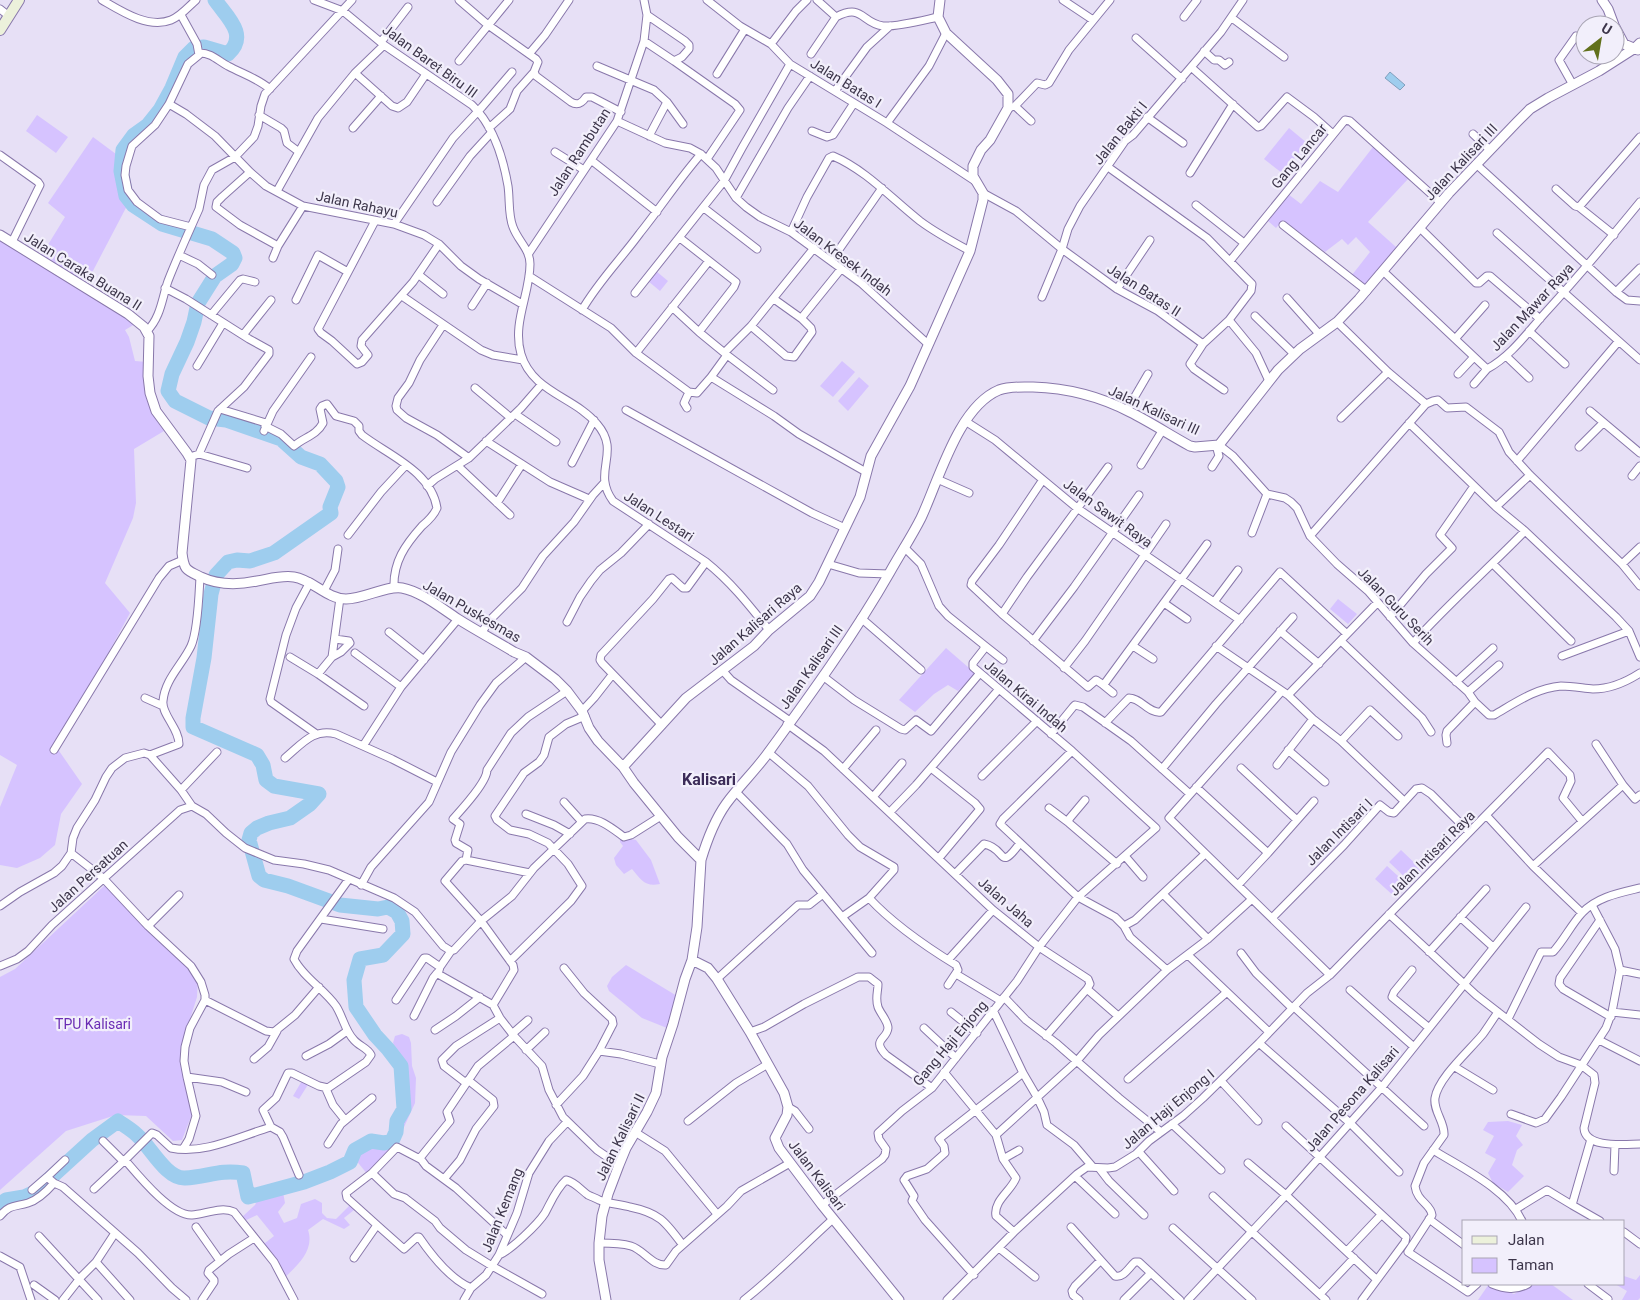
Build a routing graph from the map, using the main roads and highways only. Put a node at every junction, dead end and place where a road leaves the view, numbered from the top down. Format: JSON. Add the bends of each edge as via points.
{"nodes":[{"id":1,"x":18,"y":0,"type":"edge"},
{"id":2,"x":0,"y":30,"type":"edge"}],
"edges":[{"from":1,"to":2,"type":"main road"}]}
